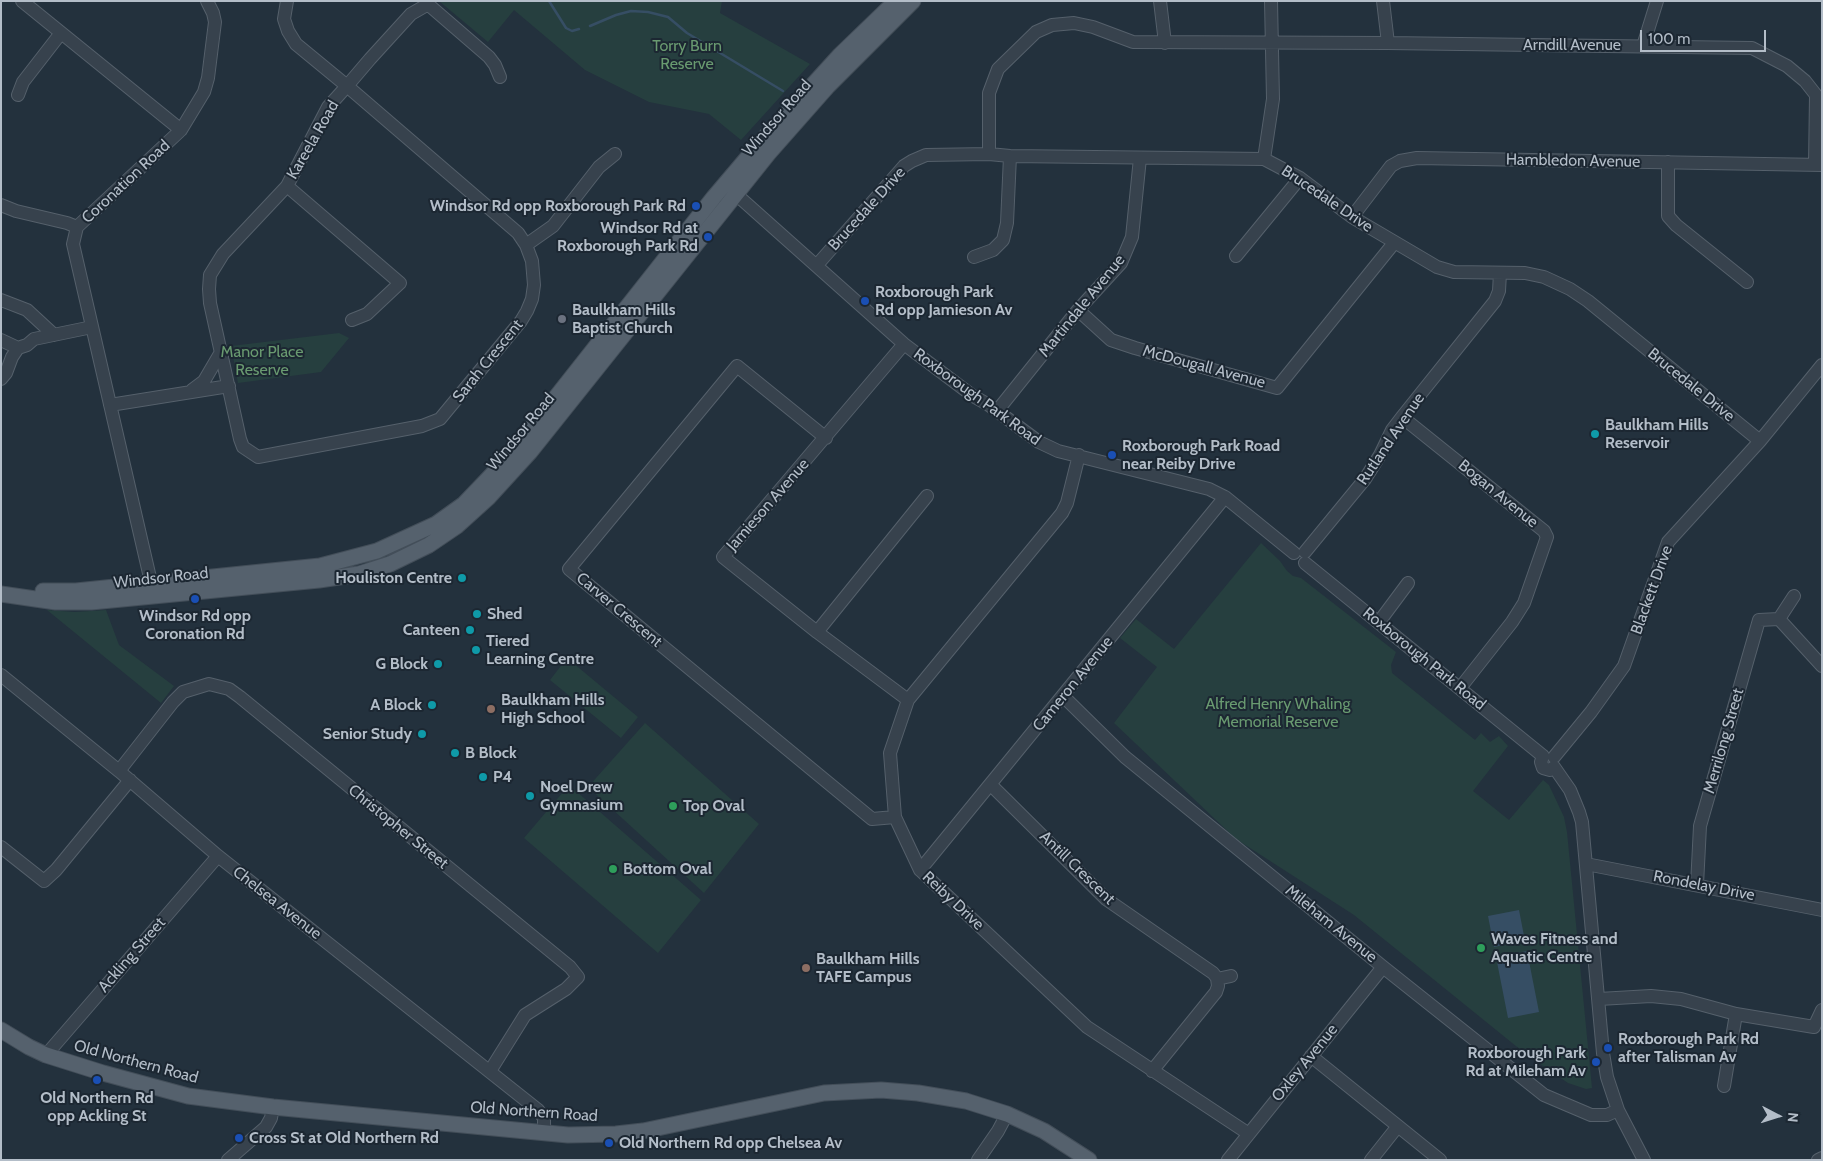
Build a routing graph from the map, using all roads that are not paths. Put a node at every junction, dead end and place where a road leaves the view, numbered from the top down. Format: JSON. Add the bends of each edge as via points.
{"nodes":[{"id":1,"x":22,"y":1,"type":"edge"},
{"id":2,"x":207,"y":1,"type":"edge"},
{"id":3,"x":287,"y":1,"type":"edge"},
{"id":4,"x":896,"y":1,"type":"edge"},
{"id":5,"x":913,"y":1,"type":"edge"},
{"id":6,"x":1160,"y":1,"type":"edge"},
{"id":7,"x":1271,"y":1,"type":"edge"},
{"id":8,"x":1383,"y":1,"type":"edge"},
{"id":9,"x":1657,"y":1,"type":"edge"},
{"id":10,"x":60,"y":33,"type":"junction"},
{"id":11,"x":1165,"y":42,"type":"junction"},
{"id":12,"x":1273,"y":42,"type":"junction"},
{"id":13,"x":1388,"y":43,"type":"junction"},
{"id":14,"x":1642,"y":46,"type":"junction"},
{"id":15,"x":500,"y":77,"type":"dead end"},
{"id":16,"x":347,"y":86,"type":"junction"},
{"id":17,"x":18,"y":95,"type":"dead end"},
{"id":18,"x":181,"y":130,"type":"junction"},
{"id":19,"x":615,"y":154,"type":"dead end"},
{"id":20,"x":989,"y":154,"type":"junction"},
{"id":21,"x":1010,"y":156,"type":"junction"},
{"id":22,"x":1140,"y":158,"type":"junction"},
{"id":23,"x":1264,"y":159,"type":"junction"},
{"id":24,"x":1668,"y":162,"type":"junction"},
{"id":25,"x":1818,"y":165,"type":"edge"},
{"id":26,"x":1300,"y":178,"type":"junction"},
{"id":27,"x":287,"y":186,"type":"junction"},
{"id":28,"x":730,"y":189,"type":"junction"},
{"id":29,"x":1,"y":204,"type":"edge"},
{"id":30,"x":1352,"y":217,"type":"junction"},
{"id":31,"x":77,"y":228,"type":"junction"},
{"id":32,"x":1394,"y":243,"type":"junction"},
{"id":33,"x":526,"y":245,"type":"junction"},
{"id":34,"x":1236,"y":256,"type":"dead end"},
{"id":35,"x":974,"y":257,"type":"dead end"},
{"id":36,"x":817,"y":265,"type":"junction"},
{"id":37,"x":1500,"y":273,"type":"junction"},
{"id":38,"x":1747,"y":282,"type":"dead end"},
{"id":39,"x":1,"y":300,"type":"edge"},
{"id":40,"x":1078,"y":310,"type":"junction"},
{"id":41,"x":352,"y":320,"type":"dead end"},
{"id":42,"x":92,"y":327,"type":"junction"},
{"id":43,"x":54,"y":335,"type":"junction"},
{"id":44,"x":1,"y":340,"type":"edge"},
{"id":45,"x":904,"y":344,"type":"junction"},
{"id":46,"x":18,"y":348,"type":"junction"},
{"id":47,"x":221,"y":352,"type":"junction"},
{"id":48,"x":1822,"y":365,"type":"edge"},
{"id":49,"x":1,"y":379,"type":"edge"},
{"id":50,"x":229,"y":386,"type":"junction"},
{"id":51,"x":190,"y":391,"type":"junction"},
{"id":52,"x":110,"y":405,"type":"junction"},
{"id":53,"x":997,"y":411,"type":"junction"},
{"id":54,"x":1402,"y":417,"type":"junction"},
{"id":55,"x":826,"y":438,"type":"junction"},
{"id":56,"x":1760,"y":441,"type":"junction"},
{"id":57,"x":1079,"y":455,"type":"junction"},
{"id":58,"x":927,"y":496,"type":"dead end"},
{"id":59,"x":1225,"y":497,"type":"junction"},
{"id":60,"x":1301,"y":556,"type":"junction"},
{"id":61,"x":1,"y":583,"type":"edge"},
{"id":62,"x":1408,"y":583,"type":"dead end"},
{"id":63,"x":152,"y":589,"type":"junction"},
{"id":64,"x":1,"y":594,"type":"edge"},
{"id":65,"x":1794,"y":596,"type":"dead end"},
{"id":66,"x":1779,"y":618,"type":"junction"},
{"id":67,"x":1379,"y":622,"type":"junction"},
{"id":68,"x":817,"y":632,"type":"junction"},
{"id":69,"x":1822,"y":666,"type":"edge"},
{"id":70,"x":1,"y":675,"type":"edge"},
{"id":71,"x":1460,"y":688,"type":"junction"},
{"id":72,"x":1063,"y":696,"type":"junction"},
{"id":73,"x":908,"y":700,"type":"junction"},
{"id":74,"x":1551,"y":760,"type":"junction"},
{"id":75,"x":119,"y":771,"type":"junction"},
{"id":76,"x":130,"y":780,"type":"junction"},
{"id":77,"x":992,"y":785,"type":"junction"},
{"id":78,"x":895,"y":817,"type":"junction"},
{"id":79,"x":1,"y":847,"type":"edge"},
{"id":80,"x":218,"y":856,"type":"junction"},
{"id":81,"x":1586,"y":864,"type":"junction"},
{"id":82,"x":920,"y":870,"type":"junction"},
{"id":83,"x":1697,"y":884,"type":"junction"},
{"id":84,"x":1822,"y":910,"type":"edge"},
{"id":85,"x":1383,"y":967,"type":"junction"},
{"id":86,"x":1231,"y":976,"type":"dead end"},
{"id":87,"x":1217,"y":980,"type":"junction"},
{"id":88,"x":1598,"y":999,"type":"junction"},
{"id":89,"x":1822,"y":1010,"type":"edge"},
{"id":90,"x":1736,"y":1014,"type":"junction"},
{"id":91,"x":1,"y":1030,"type":"edge"},
{"id":92,"x":46,"y":1055,"type":"junction"},
{"id":93,"x":1312,"y":1056,"type":"junction"},
{"id":94,"x":490,"y":1070,"type":"junction"},
{"id":95,"x":1152,"y":1071,"type":"junction"},
{"id":96,"x":1724,"y":1086,"type":"dead end"},
{"id":97,"x":273,"y":1107,"type":"junction"},
{"id":98,"x":1618,"y":1110,"type":"junction"},
{"id":99,"x":1007,"y":1114,"type":"junction"},
{"id":100,"x":1398,"y":1126,"type":"junction"},
{"id":101,"x":544,"y":1133,"type":"junction"},
{"id":102,"x":1249,"y":1134,"type":"junction"},
{"id":103,"x":1822,"y":1158,"type":"edge"},
{"id":104,"x":228,"y":1160,"type":"edge"},
{"id":105,"x":978,"y":1160,"type":"edge"},
{"id":106,"x":1089,"y":1160,"type":"edge"},
{"id":107,"x":1228,"y":1160,"type":"edge"},
{"id":108,"x":1372,"y":1160,"type":"edge"},
{"id":109,"x":1440,"y":1160,"type":"edge"},
{"id":110,"x":1644,"y":1160,"type":"edge"},
{"id":111,"x":1818,"y":1160,"type":"edge"}],
"edges":[{"from":1,"to":10,"type":"street","name":"Coronation Road"},
{"from":2,"to":18,"type":"street","via":[[215,22],[208,78]]},
{"from":3,"to":16,"type":"street","name":"Sarah Crescent","via":[[284,19],[296,44]]},
{"from":4,"to":28,"type":"main road","name":"Windsor Road","via":[[802,96]]},
{"from":5,"to":28,"type":"main road","name":"Windsor Road","via":[[828,86],[768,154]]},
{"from":6,"to":11,"type":"street"},
{"from":7,"to":12,"type":"street"},
{"from":8,"to":13,"type":"street"},
{"from":9,"to":14,"type":"street"},
{"from":10,"to":17,"type":"street","via":[[23,82]]},
{"from":10,"to":18,"type":"street","name":"Coronation Road"},
{"from":11,"to":12,"type":"street","name":"Arndill Avenue"},
{"from":11,"to":20,"type":"street","name":"Arndill Avenue","via":[[1133,42],[1074,23],[1052,25],[1036,32],[998,68],[989,92]]},
{"from":12,"to":13,"type":"street","name":"Arndill Avenue"},
{"from":12,"to":23,"type":"street","via":[[1273,99]]},
{"from":13,"to":14,"type":"street","name":"Arndill Avenue"},
{"from":14,"to":25,"type":"street","name":"Arndill Avenue","via":[[1752,48],[1787,66],[1805,81],[1816,96]]},
{"from":15,"to":16,"type":"street","name":"Kareela Road","via":[[489,57],[430,6],[425,6],[411,14]]},
{"from":16,"to":27,"type":"street","name":"Kareela Road","via":[[328,107]]},
{"from":16,"to":33,"type":"street","name":"Sarah Crescent","via":[[518,234]]},
{"from":18,"to":31,"type":"street","name":"Coronation Road"},
{"from":19,"to":33,"type":"street","via":[[599,168],[553,226]]},
{"from":20,"to":21,"type":"street","name":"Brucedale Drive"},
{"from":20,"to":36,"type":"street","name":"Brucedale Drive","via":[[926,155],[912,161]]},
{"from":21,"to":22,"type":"street","name":"Brucedale Drive"},
{"from":21,"to":35,"type":"street","via":[[1007,223],[1003,240],[993,250]]},
{"from":22,"to":23,"type":"street","name":"Brucedale Drive"},
{"from":22,"to":40,"type":"street","name":"Martindale Avenue","via":[[1132,237],[1121,263]]},
{"from":23,"to":26,"type":"street","name":"Brucedale Drive"},
{"from":24,"to":25,"type":"street","name":"Hambledon Avenue"},
{"from":24,"to":30,"type":"street","name":"Hambledon Avenue","via":[[1417,158],[1391,166]]},
{"from":24,"to":38,"type":"street","via":[[1668,216]]},
{"from":26,"to":30,"type":"street","name":"Brucedale Drive"},
{"from":26,"to":34,"type":"street"},
{"from":27,"to":41,"type":"street","via":[[400,284],[367,314]]},
{"from":27,"to":47,"type":"street","name":"Kareela Road","via":[[223,254],[210,275],[210,303]]},
{"from":28,"to":36,"type":"street","name":"Roxborough Park Road"},
{"from":28,"to":63,"type":"main road","name":"Windsor Road","via":[[530,452],[457,526],[429,545],[390,564],[359,574],[319,580]]},
{"from":29,"to":31,"type":"street"},
{"from":30,"to":32,"type":"street","name":"Brucedale Drive"},
{"from":31,"to":42,"type":"street","name":"Coronation Road","via":[[73,244]]},
{"from":32,"to":37,"type":"street","name":"Brucedale Drive","via":[[1437,267],[1454,272]]},
{"from":32,"to":40,"type":"street","name":"McDougall Avenue","via":[[1277,388],[1111,340]]},
{"from":33,"to":50,"type":"street","name":"Sarah Crescent","via":[[534,273],[528,310],[440,419],[422,426],[258,457],[243,447]]},
{"from":36,"to":45,"type":"street","name":"Roxborough Park Road"},
{"from":37,"to":54,"type":"street","name":"Rutland Avenue","via":[[1495,301]]},
{"from":37,"to":56,"type":"street","name":"Brucedale Drive","via":[[1544,277],[1570,289]]},
{"from":39,"to":43,"type":"street","via":[[27,310]]},
{"from":40,"to":53,"type":"street","name":"Martindale Avenue"},
{"from":42,"to":43,"type":"street"},
{"from":42,"to":52,"type":"street","name":"Coronation Road"},
{"from":43,"to":46,"type":"street","via":[[34,339]]},
{"from":44,"to":46,"type":"street"},
{"from":45,"to":53,"type":"street","name":"Roxborough Park Road"},
{"from":45,"to":55,"type":"street","name":"Jamieson Avenue"},
{"from":46,"to":49,"type":"street"},
{"from":47,"to":50,"type":"street","name":"Kareela Road"},
{"from":47,"to":51,"type":"street","via":[[204,381]]},
{"from":48,"to":56,"type":"street","name":"Blackett Drive"},
{"from":50,"to":51,"type":"street"},
{"from":51,"to":52,"type":"street"},
{"from":52,"to":63,"type":"street","name":"Coronation Road"},
{"from":53,"to":57,"type":"street","name":"Roxborough Park Road","via":[[1047,446]]},
{"from":54,"to":60,"type":"street","name":"Rutland Avenue","via":[[1365,479]]},
{"from":54,"to":71,"type":"street","name":"Bogan Avenue","via":[[1544,531],[1547,537],[1524,603]]},
{"from":55,"to":68,"type":"street","name":"Jamieson Avenue","via":[[723,557]]},
{"from":55,"to":78,"type":"street","name":"Carver Crescent","via":[[737,366],[569,569],[872,819]]},
{"from":56,"to":74,"type":"street","name":"Blackett Drive","via":[[1668,542],[1624,666]]},
{"from":57,"to":59,"type":"street","name":"Roxborough Park Road","via":[[1200,485]]},
{"from":57,"to":73,"type":"street","name":"Reiby Drive","via":[[1062,513]]},
{"from":58,"to":68,"type":"street"},
{"from":59,"to":60,"type":"street","name":"Roxborough Park Road"},
{"from":59,"to":72,"type":"street","name":"Cameron Avenue"},
{"from":60,"to":67,"type":"street","name":"Roxborough Park Road"},
{"from":61,"to":63,"type":"main road","name":"Windsor Road","via":[[61,592]]},
{"from":62,"to":67,"type":"street"},
{"from":63,"to":64,"type":"main road","name":"Windsor Road","via":[[102,602],[37,600]]},
{"from":65,"to":66,"type":"street"},
{"from":66,"to":69,"type":"street"},
{"from":66,"to":83,"type":"street","name":"Merrilong Street","via":[[1759,620],[1700,826]]},
{"from":67,"to":71,"type":"street","name":"Roxborough Park Road"},
{"from":68,"to":73,"type":"street","name":"Jamieson Avenue"},
{"from":70,"to":75,"type":"street","name":"Chelsea Avenue"},
{"from":71,"to":74,"type":"street","name":"Roxborough Park Road"},
{"from":72,"to":77,"type":"street","name":"Cameron Avenue"},
{"from":72,"to":85,"type":"street","name":"Mileham Avenue","via":[[1125,757]]},
{"from":73,"to":78,"type":"street","name":"Reiby Drive","via":[[890,753]]},
{"from":74,"to":81,"type":"street","name":"Roxborough Park Road","via":[[1580,812]]},
{"from":75,"to":76,"type":"street","name":"Chelsea Avenue"},
{"from":75,"to":94,"type":"street","name":"Christopher Street","via":[[183,692],[209,684],[220,686],[247,704],[570,966],[578,977],[566,989],[525,1015]]},
{"from":76,"to":79,"type":"street","via":[[44,881]]},
{"from":76,"to":80,"type":"street","name":"Chelsea Avenue"},
{"from":77,"to":82,"type":"street","name":"Cameron Avenue"},
{"from":77,"to":87,"type":"street","name":"Antill Crescent","via":[[1106,899],[1212,973]]},
{"from":78,"to":82,"type":"street","name":"Reiby Drive"},
{"from":80,"to":92,"type":"street","name":"Ackling Street"},
{"from":80,"to":94,"type":"street","name":"Chelsea Avenue"},
{"from":81,"to":83,"type":"street","name":"Rondelay Drive"},
{"from":81,"to":88,"type":"street","name":"Roxborough Park Road"},
{"from":82,"to":95,"type":"street","name":"Reiby Drive","via":[[1087,1027]]},
{"from":83,"to":84,"type":"street","name":"Rondelay Drive"},
{"from":85,"to":93,"type":"street","name":"Oxley Avenue"},
{"from":85,"to":98,"type":"street","name":"Mileham Avenue","via":[[1544,1095],[1592,1115],[1607,1115]]},
{"from":86,"to":87,"type":"street"},
{"from":87,"to":95,"type":"street","via":[[1216,992]]},
{"from":88,"to":90,"type":"street","via":[[1666,997]]},
{"from":88,"to":98,"type":"street","name":"Roxborough Park Road","via":[[1604,1065]]},
{"from":89,"to":90,"type":"street","via":[[1814,1027]]},
{"from":90,"to":96,"type":"street"},
{"from":91,"to":92,"type":"main road","name":"Old Northern Road"},
{"from":92,"to":97,"type":"main road","name":"Old Northern Road","via":[[188,1096]]},
{"from":93,"to":100,"type":"street"},
{"from":93,"to":102,"type":"street","name":"Oxley Avenue"},
{"from":94,"to":101,"type":"street","name":"Chelsea Avenue","via":[[538,1110],[544,1118]]},
{"from":95,"to":102,"type":"street","name":"Reiby Drive"},
{"from":97,"to":101,"type":"main road","name":"Old Northern Road"},
{"from":97,"to":104,"type":"street","via":[[266,1126]]},
{"from":98,"to":110,"type":"street","name":"Roxborough Park Road"},
{"from":99,"to":101,"type":"main road","name":"Old Northern Road","via":[[937,1095],[854,1090],[803,1097],[643,1131],[590,1135]]},
{"from":99,"to":105,"type":"street"},
{"from":99,"to":106,"type":"main road","name":"Old Northern Road","via":[[1044,1131]]},
{"from":100,"to":108,"type":"street"},
{"from":100,"to":109,"type":"street"},
{"from":102,"to":107,"type":"street","name":"Oxley Avenue"},
{"from":103,"to":111,"type":"street"}]}
